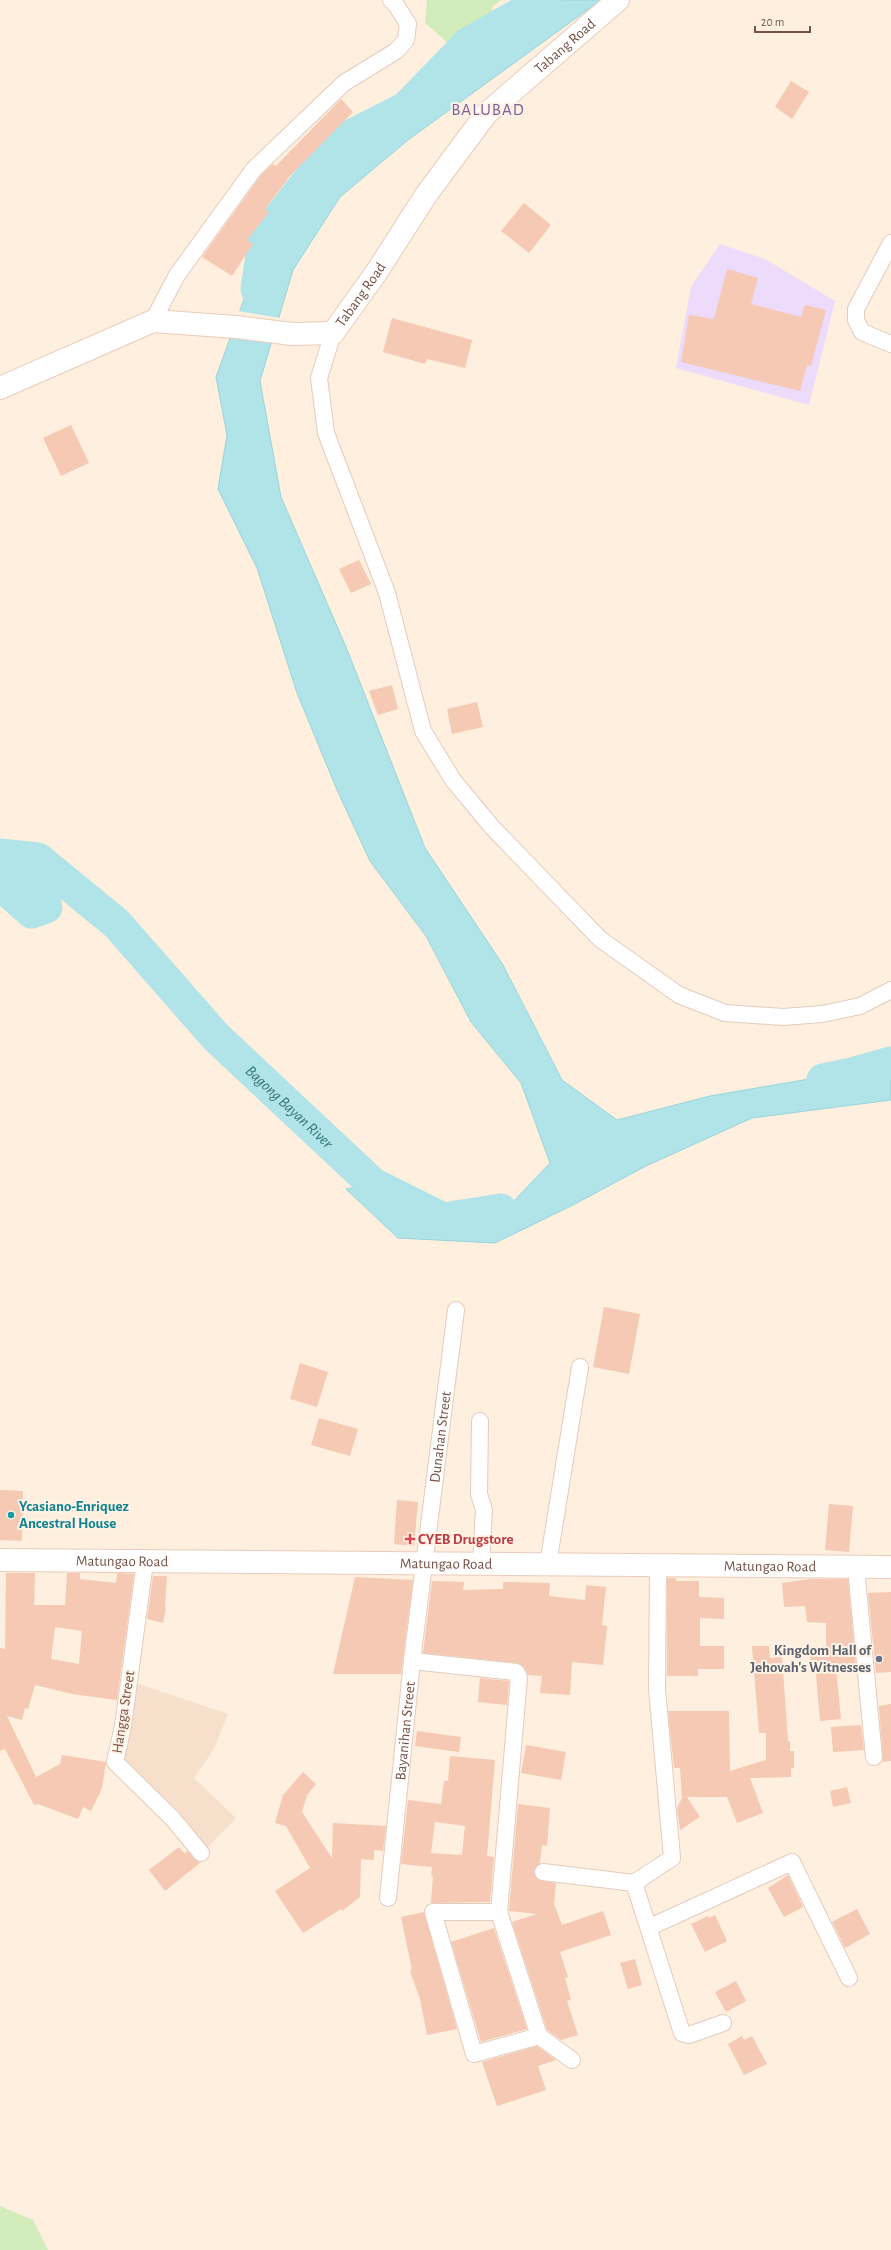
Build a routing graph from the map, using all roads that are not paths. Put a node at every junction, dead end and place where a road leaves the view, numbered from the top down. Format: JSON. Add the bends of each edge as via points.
{"nodes":[{"id":1,"x":391,"y":0,"type":"edge"},
{"id":2,"x":618,"y":0,"type":"edge"},
{"id":3,"x":891,"y":242,"type":"edge"},
{"id":4,"x":153,"y":321,"type":"junction"},
{"id":5,"x":333,"y":333,"type":"junction"},
{"id":6,"x":891,"y":344,"type":"edge"},
{"id":7,"x":0,"y":388,"type":"edge"},
{"id":8,"x":891,"y":990,"type":"edge"},
{"id":9,"x":456,"y":1310,"type":"dead end"},
{"id":10,"x":580,"y":1367,"type":"dead end"},
{"id":11,"x":480,"y":1420,"type":"dead end"},
{"id":12,"x":0,"y":1560,"type":"edge"},
{"id":13,"x":145,"y":1562,"type":"junction"},
{"id":14,"x":423,"y":1564,"type":"junction"},
{"id":15,"x":481,"y":1564,"type":"junction"},
{"id":16,"x":548,"y":1564,"type":"junction"},
{"id":17,"x":658,"y":1565,"type":"junction"},
{"id":18,"x":891,"y":1567,"type":"edge"},
{"id":19,"x":856,"y":1568,"type":"junction"},
{"id":20,"x":412,"y":1661,"type":"junction"},
{"id":21,"x":874,"y":1756,"type":"dead end"},
{"id":22,"x":201,"y":1853,"type":"dead end"},
{"id":23,"x":543,"y":1872,"type":"dead end"},
{"id":24,"x":634,"y":1883,"type":"junction"},
{"id":25,"x":388,"y":1898,"type":"dead end"},
{"id":26,"x":499,"y":1912,"type":"junction"},
{"id":27,"x":650,"y":1927,"type":"junction"},
{"id":28,"x":849,"y":1978,"type":"dead end"},
{"id":29,"x":723,"y":2022,"type":"dead end"},
{"id":30,"x":539,"y":2036,"type":"junction"},
{"id":31,"x":572,"y":2060,"type":"dead end"}],
"edges":[{"from":1,"to":4,"type":"street","via":[[408,24],[406,40],[396,51],[344,83],[254,169],[177,275]]},
{"from":2,"to":5,"type":"main road","name":"Tabang Road","via":[[486,114],[426,195],[376,273]]},
{"from":3,"to":6,"type":"street","via":[[856,309],[856,320],[862,332]]},
{"from":4,"to":5,"type":"main road","name":"Tabang Road","via":[[292,334]]},
{"from":4,"to":7,"type":"main road","name":"Tabang Road"},
{"from":5,"to":8,"type":"street","via":[[319,378],[326,433],[387,593],[422,731],[453,780],[490,826],[600,939],[679,995],[725,1013],[783,1017],[822,1014],[860,1006]]},
{"from":9,"to":14,"type":"street","name":"Dunahan Street"},
{"from":10,"to":16,"type":"street"},
{"from":11,"to":15,"type":"street","via":[[478,1494],[484,1510]]},
{"from":12,"to":13,"type":"main road","name":"Matungao Road"},
{"from":13,"to":14,"type":"main road","name":"Matungao Road"},
{"from":13,"to":22,"type":"street","name":"Hangga Street","via":[[123,1726],[115,1762],[173,1819]]},
{"from":14,"to":15,"type":"main road","name":"Matungao Road"},
{"from":14,"to":20,"type":"street","name":"Bayanihan Street"},
{"from":15,"to":16,"type":"main road","name":"Matungao Road"},
{"from":16,"to":17,"type":"main road","name":"Matungao Road"},
{"from":17,"to":19,"type":"main road","name":"Matungao Road"},
{"from":17,"to":24,"type":"street","via":[[657,1689],[672,1858]]},
{"from":18,"to":19,"type":"main road","name":"Matungao Road"},
{"from":19,"to":21,"type":"street"},
{"from":20,"to":25,"type":"street","name":"Bayanihan Street"},
{"from":20,"to":26,"type":"street","via":[[516,1672],[519,1676]]},
{"from":23,"to":24,"type":"street"},
{"from":24,"to":27,"type":"street"},
{"from":26,"to":30,"type":"street"},
{"from":26,"to":30,"type":"street","via":[[433,1912],[474,2054]]},
{"from":27,"to":28,"type":"street","via":[[792,1862]]},
{"from":27,"to":29,"type":"street","via":[[682,2033],[689,2035]]},
{"from":30,"to":31,"type":"street"}]}
